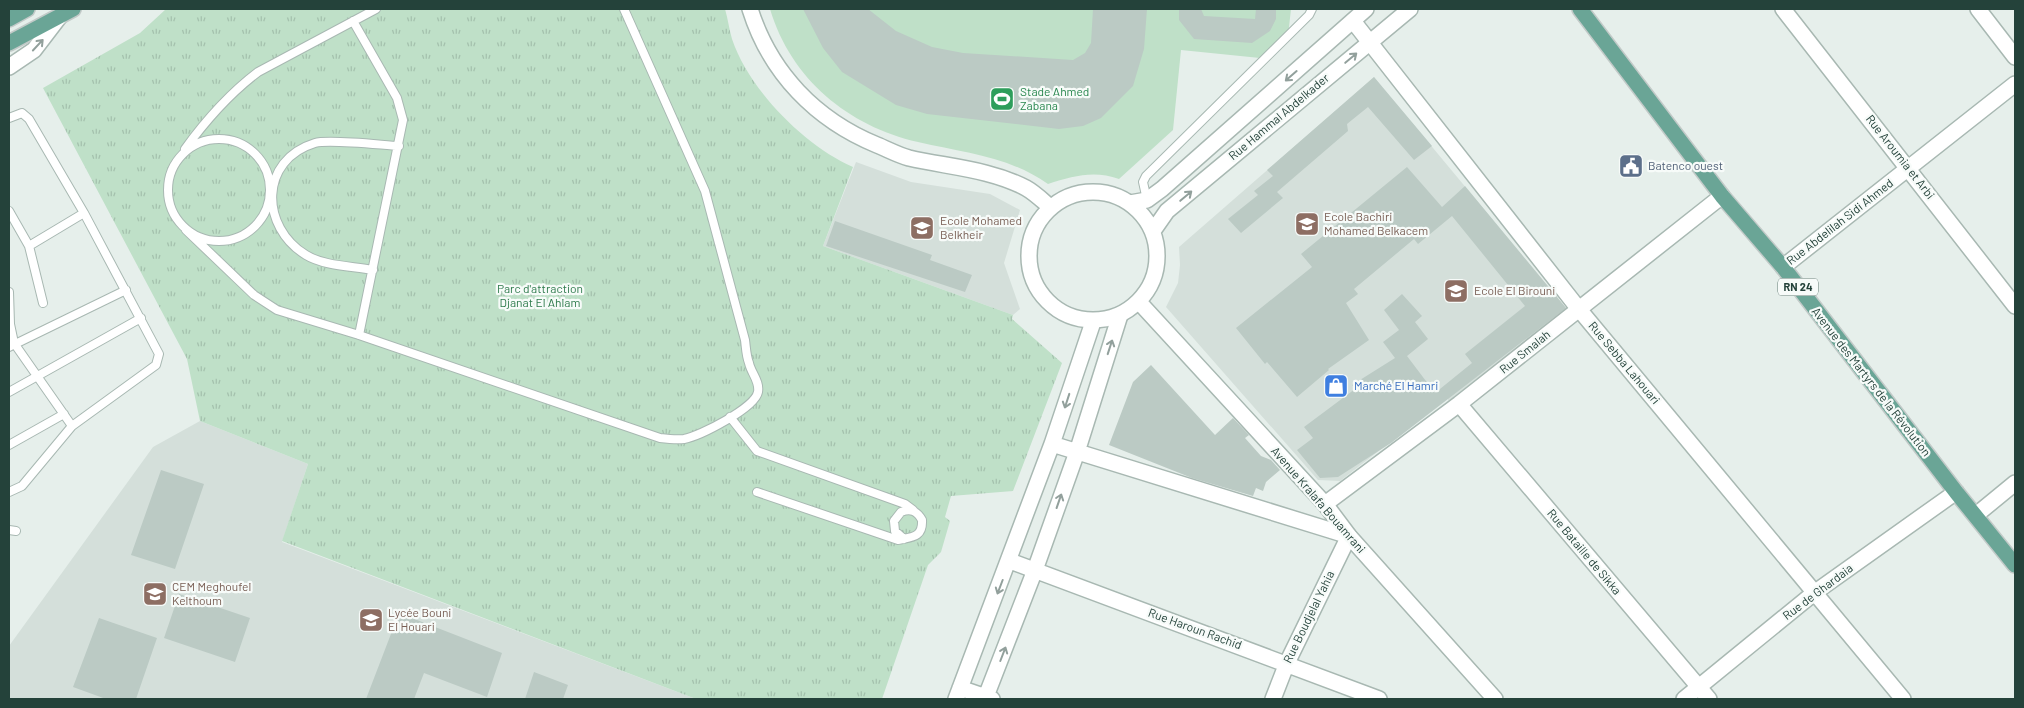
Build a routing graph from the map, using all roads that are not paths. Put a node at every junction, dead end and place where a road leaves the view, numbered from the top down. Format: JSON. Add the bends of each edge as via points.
{"nodes":[{"id":1,"x":27,"y":9,"type":"edge"},
{"id":2,"x":376,"y":9,"type":"edge"},
{"id":3,"x":624,"y":9,"type":"edge"},
{"id":4,"x":750,"y":9,"type":"edge"},
{"id":5,"x":1312,"y":9,"type":"edge"},
{"id":6,"x":1366,"y":9,"type":"edge"},
{"id":7,"x":1410,"y":9,"type":"edge"},
{"id":8,"x":1580,"y":9,"type":"edge"},
{"id":9,"x":1783,"y":9,"type":"edge"},
{"id":10,"x":1978,"y":9,"type":"edge"},
{"id":11,"x":67,"y":12,"type":"edge"},
{"id":12,"x":9,"y":19,"type":"edge"},
{"id":13,"x":353,"y":21,"type":"junction"},
{"id":14,"x":1352,"y":21,"type":"junction"},
{"id":15,"x":9,"y":43,"type":"edge"},
{"id":16,"x":1368,"y":43,"type":"junction"},
{"id":17,"x":2015,"y":57,"type":"edge"},
{"id":18,"x":9,"y":67,"type":"edge"},
{"id":19,"x":2015,"y":84,"type":"edge"},
{"id":20,"x":9,"y":118,"type":"edge"},
{"id":21,"x":399,"y":146,"type":"junction"},
{"id":22,"x":175,"y":163,"type":"junction"},
{"id":23,"x":1909,"y":168,"type":"junction"},
{"id":24,"x":270,"y":189,"type":"junction"},
{"id":25,"x":1722,"y":196,"type":"junction"},
{"id":26,"x":1147,"y":200,"type":"junction"},
{"id":27,"x":1130,"y":203,"type":"junction"},
{"id":28,"x":1050,"y":207,"type":"junction"},
{"id":29,"x":9,"y":211,"type":"edge"},
{"id":30,"x":84,"y":213,"type":"junction"},
{"id":31,"x":186,"y":230,"type":"junction"},
{"id":32,"x":1153,"y":231,"type":"junction"},
{"id":33,"x":29,"y":246,"type":"junction"},
{"id":34,"x":1783,"y":267,"type":"junction"},
{"id":35,"x":372,"y":270,"type":"junction"},
{"id":36,"x":126,"y":290,"type":"junction"},
{"id":37,"x":9,"y":292,"type":"edge"},
{"id":38,"x":1139,"y":302,"type":"junction"},
{"id":39,"x":43,"y":303,"type":"dead end"},
{"id":40,"x":2015,"y":306,"type":"edge"},
{"id":41,"x":1578,"y":308,"type":"junction"},
{"id":42,"x":10,"y":313,"type":"edge"},
{"id":43,"x":1120,"y":316,"type":"junction"},
{"id":44,"x":141,"y":318,"type":"junction"},
{"id":45,"x":1093,"y":322,"type":"junction"},
{"id":46,"x":10,"y":325,"type":"edge"},
{"id":47,"x":359,"y":335,"type":"junction"},
{"id":48,"x":12,"y":345,"type":"edge"},
{"id":49,"x":38,"y":377,"type":"junction"},
{"id":50,"x":9,"y":392,"type":"edge"},
{"id":51,"x":1459,"y":404,"type":"junction"},
{"id":52,"x":64,"y":414,"type":"junction"},
{"id":53,"x":730,"y":417,"type":"junction"},
{"id":54,"x":72,"y":426,"type":"junction"},
{"id":55,"x":1052,"y":444,"type":"junction"},
{"id":56,"x":9,"y":445,"type":"edge"},
{"id":57,"x":1077,"y":452,"type":"junction"},
{"id":58,"x":2015,"y":483,"type":"edge"},
{"id":59,"x":9,"y":492,"type":"edge"},
{"id":60,"x":757,"y":492,"type":"dead end"},
{"id":61,"x":1956,"y":492,"type":"junction"},
{"id":62,"x":1325,"y":504,"type":"junction"},
{"id":63,"x":916,"y":512,"type":"junction"},
{"id":64,"x":1976,"y":515,"type":"junction"},
{"id":65,"x":1349,"y":536,"type":"junction"},
{"id":66,"x":904,"y":538,"type":"junction"},
{"id":67,"x":1010,"y":561,"type":"junction"},
{"id":68,"x":2015,"y":565,"type":"edge"},
{"id":69,"x":1035,"y":570,"type":"junction"},
{"id":70,"x":1814,"y":593,"type":"junction"},
{"id":71,"x":1287,"y":663,"type":"junction"},
{"id":72,"x":1704,"y":693,"type":"edge"},
{"id":73,"x":958,"y":694,"type":"edge"},
{"id":74,"x":988,"y":698,"type":"edge"},
{"id":75,"x":1273,"y":699,"type":"edge"},
{"id":76,"x":1379,"y":699,"type":"edge"},
{"id":77,"x":1495,"y":699,"type":"edge"},
{"id":78,"x":1684,"y":699,"type":"edge"},
{"id":79,"x":1903,"y":699,"type":"edge"}],
"edges":[{"from":1,"to":12,"type":"main road"},
{"from":2,"to":13,"type":"lane"},
{"from":3,"to":53,"type":"lane","via":[[704,191],[748,361],[758,383],[758,393],[753,402]]},
{"from":4,"to":28,"type":"street","via":[[767,51],[787,81],[812,107],[863,139],[907,157],[981,171],[1027,189]]},
{"from":5,"to":26,"type":"lane","via":[[1146,176],[1143,182]]},
{"from":6,"to":14,"type":"street"},
{"from":7,"to":16,"type":"street","name":"Rue Hammal Abdelkader"},
{"from":8,"to":25,"type":"main road","name":"Avenue des Martyrs de la Révolution","number":"RN 24"},
{"from":9,"to":23,"type":"street","name":"Rue Aroumia et Arbi"},
{"from":10,"to":17,"type":"street"},
{"from":11,"to":15,"type":"main road"},
{"from":18,"to":11,"type":"street","one_way":true,"via":[[34,50]]},
{"from":13,"to":21,"type":"lane","via":[[402,109]]},
{"from":13,"to":22,"type":"lane","via":[[258,72],[242,84],[206,120]]},
{"from":14,"to":16,"type":"street","name":"Rue Sebba Lahouari"},
{"from":14,"to":26,"type":"street","one_way":true},
{"from":32,"to":16,"type":"street","name":"Rue Hammal Abdelkader","one_way":true,"via":[[1167,211]]},
{"from":16,"to":41,"type":"street","name":"Rue Sebba Lahouari"},
{"from":19,"to":23,"type":"street","name":"Rue Abdelilah Sidi Ahmed"},
{"from":20,"to":30,"type":"lane","via":[[22,113],[29,119]]},
{"from":21,"to":24,"type":"lane","via":[[317,142],[288,158],[278,170]]},
{"from":21,"to":35,"type":"lane"},
{"from":22,"to":24,"type":"lane","via":[[187,150],[203,141],[221,139],[238,143],[254,152],[267,172]]},
{"from":22,"to":31,"type":"lane","via":[[168,179],[167,197],[173,214]]},
{"from":23,"to":34,"type":"street","name":"Rue Abdelilah Sidi Ahmed"},
{"from":23,"to":40,"type":"street","name":"Rue Aroumia et Arbi"},
{"from":24,"to":31,"type":"lane","via":[[268,207],[259,223],[237,239],[219,242],[201,239]]},
{"from":24,"to":35,"type":"lane","via":[[282,232],[292,245],[322,261]]},
{"from":25,"to":34,"type":"main road","name":"Avenue des Martyrs de la Révolution","number":"RN 24"},
{"from":25,"to":41,"type":"street","name":"Rue Smalah"},
{"from":26,"to":27,"type":"street"},
{"from":27,"to":28,"type":"street","via":[[1110,194],[1078,193]]},
{"from":27,"to":32,"type":"street","via":[[1141,212]]},
{"from":28,"to":45,"type":"street","via":[[1034,228],[1027,254],[1030,276],[1040,295],[1064,315]]},
{"from":29,"to":33,"type":"lane"},
{"from":30,"to":33,"type":"lane"},
{"from":30,"to":36,"type":"lane"},
{"from":31,"to":47,"type":"lane","via":[[264,303]]},
{"from":32,"to":38,"type":"street","via":[[1158,256],[1154,280]]},
{"from":33,"to":39,"type":"lane"},
{"from":34,"to":61,"type":"main road","name":"Avenue des Martyrs de la Révolution","number":"RN 24"},
{"from":35,"to":47,"type":"lane"},
{"from":36,"to":44,"type":"lane"},
{"from":36,"to":48,"type":"lane"},
{"from":37,"to":42,"type":"lane"},
{"from":38,"to":43,"type":"street"},
{"from":38,"to":62,"type":"street","name":"Avenue Kralafa Bouamrani"},
{"from":41,"to":51,"type":"street","name":"Rue Smalah"},
{"from":41,"to":70,"type":"street","name":"Rue Sebba Lahouari"},
{"from":42,"to":46,"type":"lane"},
{"from":43,"to":45,"type":"street"},
{"from":57,"to":43,"type":"street","one_way":true},
{"from":44,"to":49,"type":"lane"},
{"from":44,"to":54,"type":"lane","via":[[157,347],[156,365]]},
{"from":45,"to":55,"type":"street","one_way":true},
{"from":46,"to":48,"type":"lane"},
{"from":47,"to":53,"type":"lane","via":[[660,438],[686,439]]},
{"from":48,"to":49,"type":"lane"},
{"from":49,"to":50,"type":"lane"},
{"from":49,"to":52,"type":"lane"},
{"from":51,"to":62,"type":"street","name":"Rue Smalah"},
{"from":51,"to":72,"type":"street","name":"Rue Bataille de Sikka"},
{"from":52,"to":54,"type":"lane"},
{"from":52,"to":56,"type":"lane"},
{"from":53,"to":63,"type":"lane","via":[[757,451],[905,504]]},
{"from":54,"to":59,"type":"lane","via":[[22,486]]},
{"from":55,"to":57,"type":"street"},
{"from":55,"to":67,"type":"street"},
{"from":57,"to":65,"type":"street"},
{"from":69,"to":57,"type":"street","one_way":true},
{"from":58,"to":64,"type":"street"},
{"from":60,"to":66,"type":"lane","via":[[890,537]]},
{"from":61,"to":64,"type":"main road","name":"Avenue des Martyrs de la Révolution","number":"RN 24"},
{"from":61,"to":70,"type":"street","name":"Rue de Ghardaia"},
{"from":62,"to":65,"type":"street","name":"Avenue Kralafa Bouamrani"},
{"from":63,"to":66,"type":"lane","via":[[922,520],[921,530],[914,537]]},
{"from":63,"to":66,"type":"lane","via":[[906,510],[896,517],[893,526]]},
{"from":64,"to":68,"type":"main road","name":"Avenue des Martyrs de la Révolution","number":"RN 24"},
{"from":65,"to":71,"type":"street","name":"Rue Boudjelal Yahia"},
{"from":65,"to":77,"type":"street","name":"Avenue Kralafa Bouamrani"},
{"from":67,"to":69,"type":"street","name":"Rue Haroun Rachid"},
{"from":67,"to":73,"type":"street","one_way":true},
{"from":69,"to":71,"type":"street","name":"Rue Haroun Rachid"},
{"from":74,"to":69,"type":"street","one_way":true},
{"from":70,"to":72,"type":"street","name":"Rue de Ghardaia"},
{"from":70,"to":79,"type":"street","name":"Rue Sebba Lahouari"},
{"from":71,"to":75,"type":"street","name":"Rue Boudjelal Yahia"},
{"from":71,"to":76,"type":"street","name":"Rue Haroun Rachid"},
{"from":72,"to":78,"type":"street","name":"Rue de Ghardaia"},
{"from":73,"to":74,"type":"street"}]}
